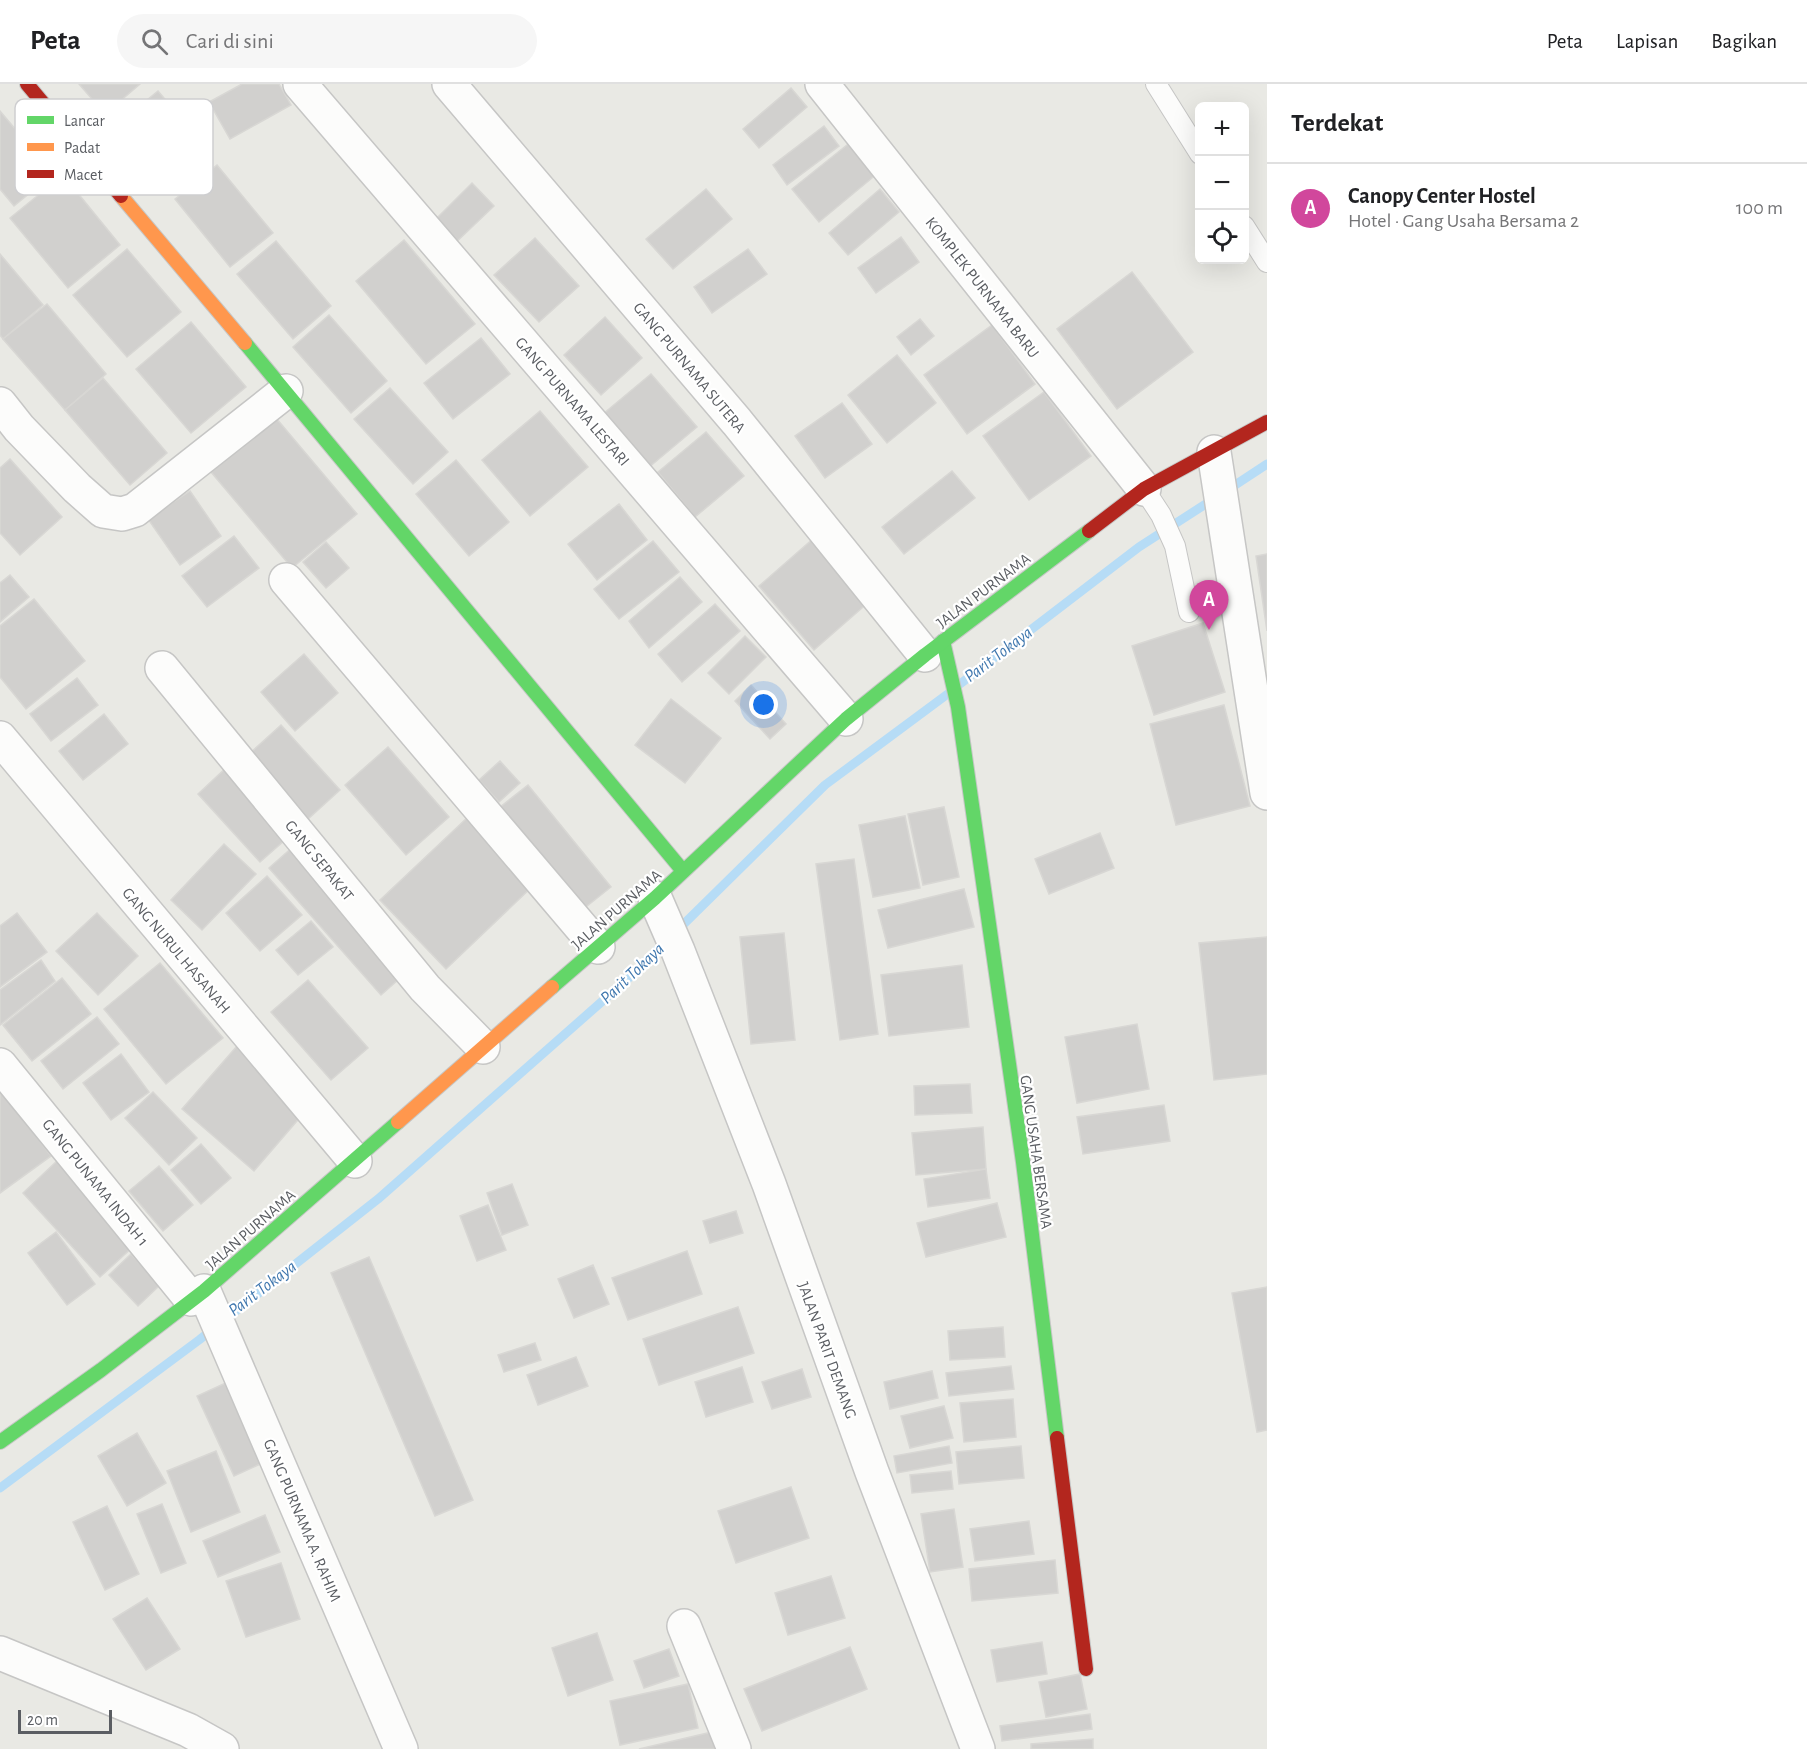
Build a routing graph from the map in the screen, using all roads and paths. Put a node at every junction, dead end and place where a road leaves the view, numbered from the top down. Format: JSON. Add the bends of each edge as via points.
{"nodes":[{"id":1,"x":27,"y":84,"type":"edge"},
{"id":2,"x":300,"y":84,"type":"edge"},
{"id":3,"x":449,"y":84,"type":"edge"},
{"id":4,"x":822,"y":84,"type":"edge"},
{"id":5,"x":1156,"y":84,"type":"edge"},
{"id":6,"x":40,"y":99,"type":"edge"},
{"id":7,"x":1195,"y":146,"type":"edge"},
{"id":8,"x":121,"y":195,"type":"edge"},
{"id":9,"x":1249,"y":233,"type":"edge"},
{"id":10,"x":1267,"y":262,"type":"edge"},
{"id":11,"x":286,"y":391,"type":"junction"},
{"id":12,"x":0,"y":404,"type":"edge"},
{"id":13,"x":1267,"y":422,"type":"edge"},
{"id":14,"x":1216,"y":459,"type":"junction"},
{"id":15,"x":1153,"y":502,"type":"junction"},
{"id":16,"x":286,"y":580,"type":"dead end"},
{"id":17,"x":1189,"y":612,"type":"dead end"},
{"id":18,"x":939,"y":655,"type":"junction"},
{"id":19,"x":162,"y":668,"type":"dead end"},
{"id":20,"x":846,"y":719,"type":"junction"},
{"id":21,"x":0,"y":738,"type":"edge"},
{"id":22,"x":1267,"y":792,"type":"edge"},
{"id":23,"x":683,"y":871,"type":"junction"},
{"id":24,"x":659,"y":907,"type":"junction"},
{"id":25,"x":598,"y":947,"type":"junction"},
{"id":26,"x":483,"y":1047,"type":"junction"},
{"id":27,"x":0,"y":1065,"type":"edge"},
{"id":28,"x":355,"y":1161,"type":"junction"},
{"id":29,"x":202,"y":1300,"type":"junction"},
{"id":30,"x":4,"y":1432,"type":"edge"},
{"id":31,"x":684,"y":1626,"type":"dead end"},
{"id":32,"x":0,"y":1653,"type":"edge"},
{"id":33,"x":1086,"y":1669,"type":"dead end"},
{"id":34,"x":222,"y":1749,"type":"edge"},
{"id":35,"x":401,"y":1749,"type":"edge"},
{"id":36,"x":734,"y":1749,"type":"edge"},
{"id":37,"x":978,"y":1749,"type":"edge"}],
"edges":[{"from":1,"to":6,"type":"street"},
{"from":2,"to":20,"type":"street","name":"GANG PURNAMA LESTARI"},
{"from":3,"to":18,"type":"street","name":"GANG PURNAMA SUTERA"},
{"from":4,"to":15,"type":"street","name":"KOMPLEK PURNAMA BARU"},
{"from":5,"to":7,"type":"lane"},
{"from":8,"to":11,"type":"street"},
{"from":9,"to":10,"type":"lane"},
{"from":11,"to":12,"type":"street","via":[[135,510],[122,514],[103,511]]},
{"from":11,"to":23,"type":"street"},
{"from":13,"to":14,"type":"street","name":"JALAN PURNAMA"},
{"from":14,"to":15,"type":"street","name":"JALAN PURNAMA"},
{"from":14,"to":22,"type":"street"},
{"from":15,"to":17,"type":"lane","via":[[1175,546]]},
{"from":15,"to":18,"type":"street","name":"JALAN PURNAMA"},
{"from":16,"to":25,"type":"street"},
{"from":18,"to":20,"type":"street","name":"JALAN PURNAMA"},
{"from":18,"to":33,"type":"street","name":"GANG USAHA BERSAMA","via":[[958,706],[1023,1162]]},
{"from":19,"to":26,"type":"street","name":"GANG SEPAKAT","via":[[425,988]]},
{"from":20,"to":23,"type":"street","name":"JALAN PURNAMA"},
{"from":21,"to":28,"type":"street","name":"GANG NURUL HASANAH"},
{"from":23,"to":24,"type":"street","name":"JALAN PURNAMA"},
{"from":24,"to":25,"type":"street","name":"JALAN PURNAMA"},
{"from":24,"to":37,"type":"street","name":"JALAN PARIT DEMANG","via":[[769,1184],[872,1472]]},
{"from":25,"to":26,"type":"street","name":"JALAN PURNAMA"},
{"from":26,"to":28,"type":"street","name":"JALAN PURNAMA"},
{"from":27,"to":29,"type":"street","name":"GANG PUNAMA INDAH 1"},
{"from":28,"to":29,"type":"street","name":"JALAN PURNAMA"},
{"from":29,"to":30,"type":"street","name":"JALAN PURNAMA"},
{"from":29,"to":35,"type":"street","name":"GANG PURNAMA A. RAHIM","via":[[226,1340]]},
{"from":31,"to":36,"type":"street"},
{"from":32,"to":34,"type":"street","via":[[188,1730]]}]}
